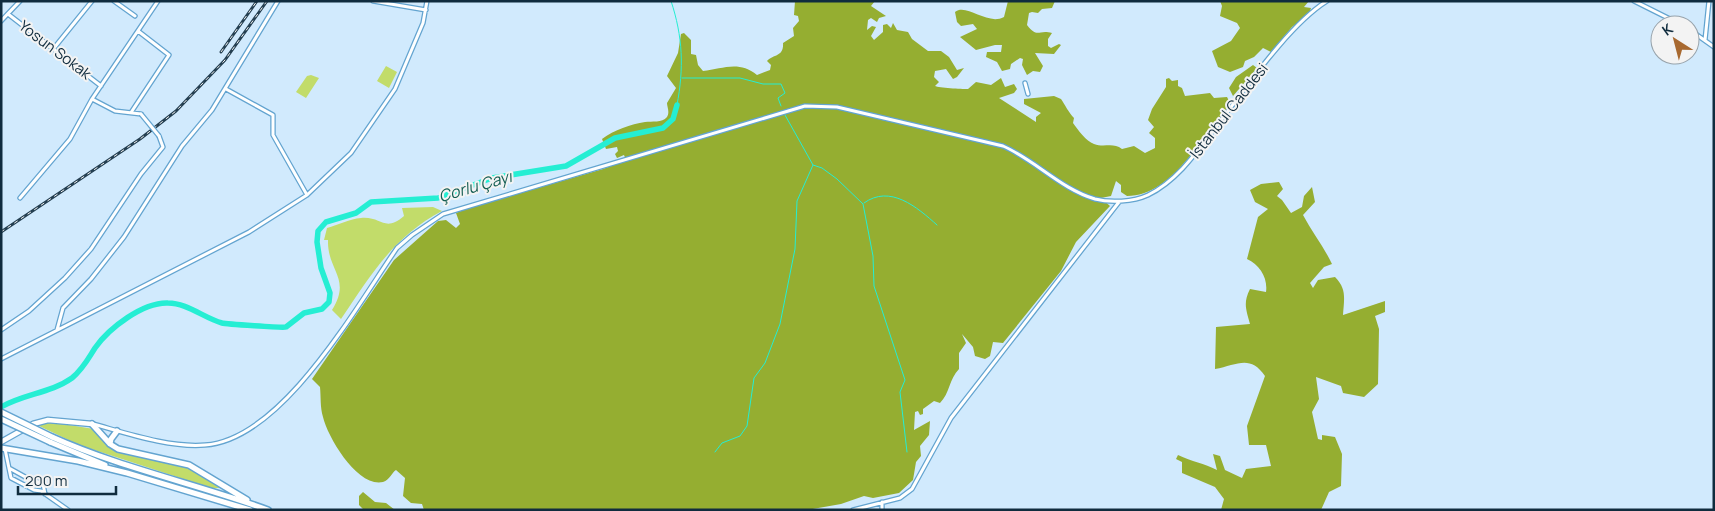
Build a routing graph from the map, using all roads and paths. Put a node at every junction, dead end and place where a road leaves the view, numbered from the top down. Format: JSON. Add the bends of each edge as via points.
{"nodes":[{"id":1,"x":20,"y":1,"type":"edge"},
{"id":2,"x":92,"y":1,"type":"edge"},
{"id":3,"x":114,"y":1,"type":"edge"},
{"id":4,"x":158,"y":1,"type":"edge"},
{"id":5,"x":278,"y":1,"type":"edge"},
{"id":6,"x":373,"y":1,"type":"edge"},
{"id":7,"x":428,"y":1,"type":"edge"},
{"id":8,"x":1327,"y":1,"type":"edge"},
{"id":9,"x":1634,"y":1,"type":"edge"},
{"id":10,"x":1709,"y":1,"type":"edge"},
{"id":11,"x":426,"y":10,"type":"junction"},
{"id":12,"x":8,"y":14,"type":"junction"},
{"id":13,"x":1662,"y":15,"type":"edge"},
{"id":14,"x":135,"y":16,"type":"dead end"},
{"id":15,"x":1,"y":21,"type":"edge"},
{"id":16,"x":138,"y":31,"type":"junction"},
{"id":17,"x":1700,"y":37,"type":"edge"},
{"id":18,"x":1704,"y":40,"type":"junction"},
{"id":19,"x":1714,"y":47,"type":"edge"},
{"id":20,"x":54,"y":48,"type":"junction"},
{"id":21,"x":1025,"y":83,"type":"dead end"},
{"id":22,"x":101,"y":86,"type":"junction"},
{"id":23,"x":226,"y":89,"type":"junction"},
{"id":24,"x":1028,"y":94,"type":"dead end"},
{"id":25,"x":92,"y":99,"type":"junction"},
{"id":26,"x":132,"y":111,"type":"junction"},
{"id":27,"x":308,"y":195,"type":"junction"},
{"id":28,"x":20,"y":198,"type":"dead end"},
{"id":29,"x":1119,"y":202,"type":"junction"},
{"id":30,"x":1,"y":330,"type":"edge"},
{"id":31,"x":57,"y":330,"type":"junction"},
{"id":32,"x":1,"y":360,"type":"edge"},
{"id":33,"x":1,"y":412,"type":"edge"},
{"id":34,"x":1,"y":419,"type":"edge"},
{"id":35,"x":92,"y":424,"type":"junction"},
{"id":36,"x":116,"y":431,"type":"junction"},
{"id":37,"x":51,"y":440,"type":"junction"},
{"id":38,"x":1,"y":442,"type":"edge"},
{"id":39,"x":110,"y":444,"type":"junction"},
{"id":40,"x":3,"y":449,"type":"edge"},
{"id":41,"x":9,"y":467,"type":"junction"},
{"id":42,"x":127,"y":473,"type":"junction"},
{"id":43,"x":45,"y":494,"type":"junction"},
{"id":44,"x":882,"y":502,"type":"junction"},
{"id":45,"x":68,"y":510,"type":"edge"},
{"id":46,"x":250,"y":510,"type":"edge"},
{"id":47,"x":270,"y":510,"type":"edge"},
{"id":48,"x":853,"y":510,"type":"edge"},
{"id":49,"x":882,"y":510,"type":"edge"}],
"edges":[{"from":1,"to":12,"type":"street"},
{"from":2,"to":20,"type":"street"},
{"from":3,"to":14,"type":"street"},
{"from":4,"to":16,"type":"street"},
{"from":5,"to":23,"type":"street"},
{"from":6,"to":11,"type":"street"},
{"from":7,"to":11,"type":"street"},
{"from":8,"to":29,"type":"street","name":"İstanbul Caddesi","via":[[1303,20],[1190,162],[1147,196]]},
{"from":9,"to":13,"type":"street"},
{"from":10,"to":18,"type":"street"},
{"from":11,"to":27,"type":"street","via":[[395,89],[351,153]]},
{"from":12,"to":15,"type":"street"},
{"from":12,"to":20,"type":"street","name":"Yosun Sokak"},
{"from":16,"to":22,"type":"street"},
{"from":16,"to":26,"type":"street","via":[[169,56]]},
{"from":17,"to":18,"type":"street"},
{"from":18,"to":19,"type":"street"},
{"from":20,"to":22,"type":"street","name":"Yosun Sokak"},
{"from":21,"to":24,"type":"street"},
{"from":22,"to":25,"type":"street"},
{"from":23,"to":27,"type":"street","via":[[273,115],[273,135]]},
{"from":23,"to":31,"type":"street","via":[[182,146],[124,237],[63,308]]},
{"from":25,"to":26,"type":"street","via":[[115,111]]},
{"from":25,"to":28,"type":"street","via":[[70,139]]},
{"from":26,"to":30,"type":"street","bridge":true,"via":[[141,114],[159,136],[163,148],[141,174],[91,248],[65,278],[29,311]]},
{"from":27,"to":31,"type":"street","via":[[249,232]]},
{"from":29,"to":36,"type":"street","via":[[1096,199],[1067,186],[1016,152],[988,142],[836,107],[805,106],[447,212],[396,248],[302,384],[268,416],[230,438],[208,445],[190,446]]},
{"from":29,"to":44,"type":"street","via":[[951,418],[912,489],[900,498]]},
{"from":31,"to":32,"type":"street"},
{"from":33,"to":37,"type":"highway","bridge":true},
{"from":34,"to":37,"type":"highway","bridge":true},
{"from":35,"to":36,"type":"street"},
{"from":35,"to":38,"type":"main road","via":[[48,420],[32,424]]},
{"from":35,"to":39,"type":"highway"},
{"from":36,"to":39,"type":"highway"},
{"from":37,"to":42,"type":"highway"},
{"from":37,"to":47,"type":"highway"},
{"from":39,"to":47,"type":"highway","via":[[131,454],[190,465]]},
{"from":40,"to":41,"type":"street"},
{"from":40,"to":42,"type":"highway"},
{"from":41,"to":43,"type":"street","via":[[43,484]]},
{"from":41,"to":43,"type":"street","via":[[15,482]]},
{"from":42,"to":46,"type":"highway"},
{"from":43,"to":45,"type":"street"},
{"from":44,"to":48,"type":"street"},
{"from":44,"to":49,"type":"street"}]}
